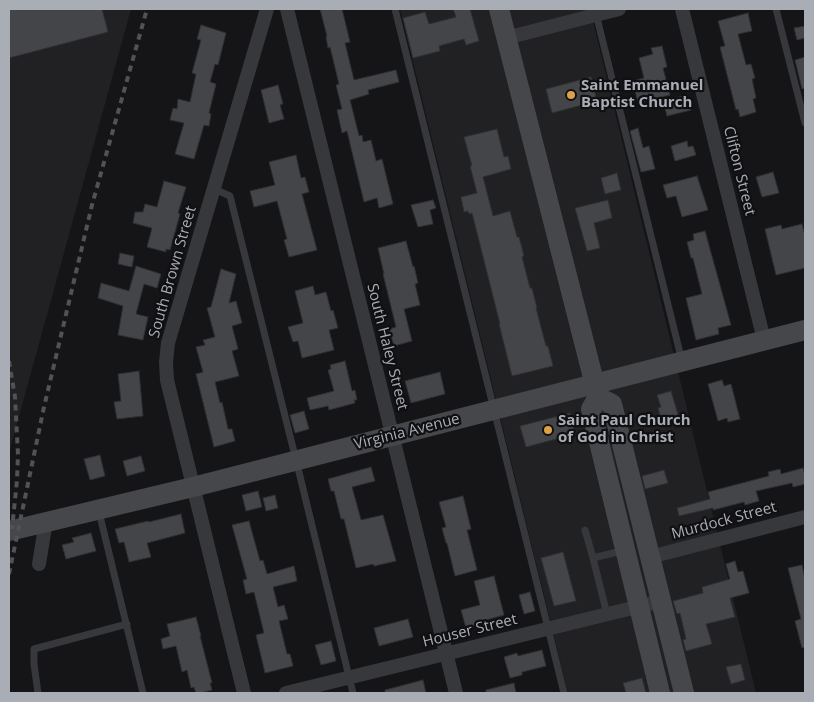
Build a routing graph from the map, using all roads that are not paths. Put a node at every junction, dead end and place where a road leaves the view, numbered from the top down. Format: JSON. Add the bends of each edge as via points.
{"nodes":[{"id":1,"x":267,"y":9,"type":"edge"},
{"id":2,"x":287,"y":9,"type":"edge"},
{"id":3,"x":395,"y":9,"type":"edge"},
{"id":4,"x":499,"y":9,"type":"edge"},
{"id":5,"x":619,"y":9,"type":"edge"},
{"id":6,"x":682,"y":9,"type":"edge"},
{"id":7,"x":776,"y":9,"type":"edge"},
{"id":8,"x":595,"y":12,"type":"edge"},
{"id":9,"x":506,"y":38,"type":"junction"},
{"id":10,"x":805,"y":123,"type":"edge"},
{"id":11,"x":214,"y":189,"type":"junction"},
{"id":12,"x":805,"y":330,"type":"edge"},
{"id":13,"x":764,"y":340,"type":"junction"},
{"id":14,"x":682,"y":361,"type":"junction"},
{"id":15,"x":597,"y":390,"type":"junction"},
{"id":16,"x":494,"y":409,"type":"junction"},
{"id":17,"x":392,"y":436,"type":"junction"},
{"id":18,"x":296,"y":460,"type":"junction"},
{"id":19,"x":193,"y":486,"type":"junction"},
{"id":20,"x":98,"y":509,"type":"junction"},
{"id":21,"x":805,"y":517,"type":"edge"},
{"id":22,"x":46,"y":522,"type":"junction"},
{"id":23,"x":586,"y":530,"type":"dead end"},
{"id":24,"x":9,"y":531,"type":"edge"},
{"id":25,"x":625,"y":549,"type":"junction"},
{"id":26,"x":650,"y":557,"type":"junction"},
{"id":27,"x":593,"y":558,"type":"junction"},
{"id":28,"x":39,"y":564,"type":"dead end"},
{"id":29,"x":661,"y":601,"type":"junction"},
{"id":30,"x":639,"y":606,"type":"junction"},
{"id":31,"x":606,"y":614,"type":"junction"},
{"id":32,"x":126,"y":624,"type":"junction"},
{"id":33,"x":548,"y":628,"type":"junction"},
{"id":34,"x":446,"y":654,"type":"junction"},
{"id":35,"x":349,"y":678,"type":"junction"},
{"id":36,"x":38,"y":693,"type":"edge"},
{"id":37,"x":144,"y":693,"type":"edge"},
{"id":38,"x":244,"y":693,"type":"edge"},
{"id":39,"x":286,"y":693,"type":"edge"},
{"id":40,"x":353,"y":693,"type":"edge"},
{"id":41,"x":456,"y":693,"type":"edge"},
{"id":42,"x":564,"y":693,"type":"edge"},
{"id":43,"x":660,"y":693,"type":"edge"},
{"id":44,"x":684,"y":693,"type":"edge"}],
"edges":[{"from":1,"to":11,"type":"street","name":"South Brown Street"},
{"from":2,"to":17,"type":"street","name":"South Haley Street"},
{"from":3,"to":16,"type":"lane"},
{"from":4,"to":9,"type":"street"},
{"from":5,"to":8,"type":"street"},
{"from":6,"to":13,"type":"street","name":"Clifton Street"},
{"from":7,"to":10,"type":"lane"},
{"from":8,"to":9,"type":"street"},
{"from":8,"to":14,"type":"lane"},
{"from":9,"to":15,"type":"street"},
{"from":11,"to":18,"type":"lane","via":[[230,196]]},
{"from":11,"to":19,"type":"street","name":"South Brown Street","via":[[168,343],[166,362],[167,380]]},
{"from":12,"to":13,"type":"street","name":"Virginia Avenue"},
{"from":13,"to":14,"type":"street","name":"Virginia Avenue"},
{"from":14,"to":15,"type":"street","name":"Virginia Avenue"},
{"from":15,"to":16,"type":"street","name":"Virginia Avenue"},
{"from":15,"to":25,"type":"street","via":[[591,409]]},
{"from":15,"to":26,"type":"street","via":[[612,404]]},
{"from":16,"to":17,"type":"street","name":"Virginia Avenue"},
{"from":16,"to":33,"type":"lane"},
{"from":17,"to":18,"type":"street","name":"Virginia Avenue"},
{"from":17,"to":34,"type":"street","name":"South Haley Street"},
{"from":18,"to":19,"type":"street","name":"Virginia Avenue"},
{"from":18,"to":35,"type":"lane"},
{"from":19,"to":20,"type":"street","name":"Virginia Avenue"},
{"from":19,"to":38,"type":"street","name":"South Brown Street"},
{"from":20,"to":22,"type":"street","name":"Virginia Avenue"},
{"from":20,"to":32,"type":"lane"},
{"from":21,"to":26,"type":"street","name":"Murdock Street"},
{"from":22,"to":24,"type":"street","name":"Virginia Avenue"},
{"from":22,"to":28,"type":"street"},
{"from":23,"to":27,"type":"lane"},
{"from":25,"to":27,"type":"lane"},
{"from":25,"to":30,"type":"street"},
{"from":26,"to":29,"type":"street"},
{"from":27,"to":31,"type":"lane"},
{"from":29,"to":30,"type":"street","name":"Houser Street"},
{"from":29,"to":44,"type":"street"},
{"from":30,"to":31,"type":"street","name":"Houser Street"},
{"from":30,"to":43,"type":"street"},
{"from":31,"to":33,"type":"street","name":"Houser Street"},
{"from":32,"to":36,"type":"lane","via":[[34,649]]},
{"from":32,"to":37,"type":"lane"},
{"from":33,"to":34,"type":"street","name":"Houser Street"},
{"from":33,"to":42,"type":"lane"},
{"from":34,"to":35,"type":"street","name":"Houser Street"},
{"from":34,"to":41,"type":"street","name":"South Haley Street"},
{"from":35,"to":39,"type":"street","name":"Houser Street"},
{"from":35,"to":40,"type":"lane"}]}
